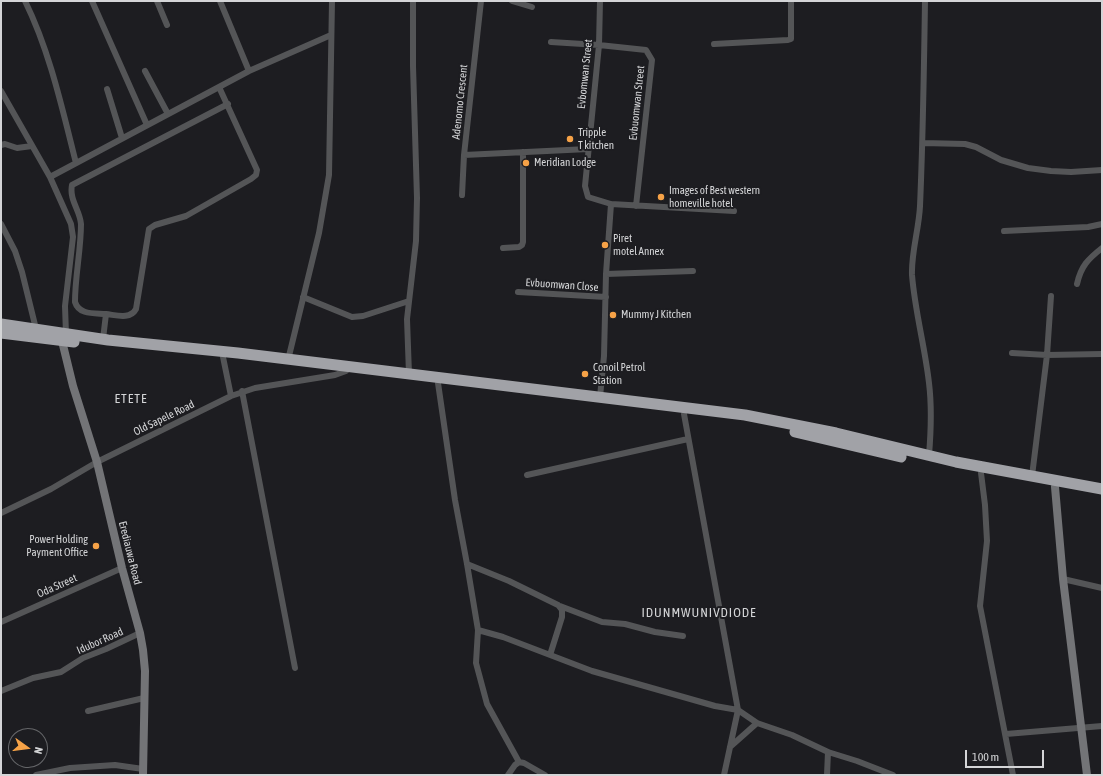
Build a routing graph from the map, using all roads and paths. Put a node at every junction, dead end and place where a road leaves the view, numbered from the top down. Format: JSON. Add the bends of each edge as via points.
{"nodes":[{"id":1,"x":25,"y":1,"type":"edge"},
{"id":2,"x":92,"y":1,"type":"edge"},
{"id":3,"x":157,"y":1,"type":"edge"},
{"id":4,"x":220,"y":1,"type":"edge"},
{"id":5,"x":332,"y":1,"type":"edge"},
{"id":6,"x":413,"y":1,"type":"edge"},
{"id":7,"x":481,"y":1,"type":"edge"},
{"id":8,"x":512,"y":1,"type":"edge"},
{"id":9,"x":600,"y":1,"type":"edge"},
{"id":10,"x":790,"y":1,"type":"edge"},
{"id":11,"x":925,"y":1,"type":"edge"},
{"id":12,"x":532,"y":7,"type":"dead end"},
{"id":13,"x":167,"y":25,"type":"dead end"},
{"id":14,"x":331,"y":35,"type":"junction"},
{"id":15,"x":551,"y":42,"type":"dead end"},
{"id":16,"x":714,"y":44,"type":"dead end"},
{"id":17,"x":599,"y":45,"type":"junction"},
{"id":18,"x":145,"y":71,"type":"dead end"},
{"id":19,"x":249,"y":71,"type":"junction"},
{"id":20,"x":219,"y":87,"type":"junction"},
{"id":21,"x":107,"y":89,"type":"dead end"},
{"id":22,"x":1,"y":91,"type":"edge"},
{"id":23,"x":228,"y":104,"type":"junction"},
{"id":24,"x":168,"y":114,"type":"junction"},
{"id":25,"x":147,"y":125,"type":"junction"},
{"id":26,"x":122,"y":138,"type":"junction"},
{"id":27,"x":922,"y":143,"type":"junction"},
{"id":28,"x":1,"y":145,"type":"edge"},
{"id":29,"x":32,"y":146,"type":"junction"},
{"id":30,"x":588,"y":149,"type":"junction"},
{"id":31,"x":524,"y":152,"type":"junction"},
{"id":32,"x":464,"y":155,"type":"junction"},
{"id":33,"x":76,"y":163,"type":"junction"},
{"id":34,"x":1102,"y":170,"type":"edge"},
{"id":35,"x":50,"y":177,"type":"junction"},
{"id":36,"x":462,"y":195,"type":"dead end"},
{"id":37,"x":612,"y":204,"type":"junction"},
{"id":38,"x":636,"y":206,"type":"junction"},
{"id":39,"x":734,"y":211,"type":"dead end"},
{"id":40,"x":1,"y":224,"type":"edge"},
{"id":41,"x":1102,"y":224,"type":"edge"},
{"id":42,"x":1004,"y":231,"type":"dead end"},
{"id":43,"x":503,"y":248,"type":"dead end"},
{"id":44,"x":1102,"y":248,"type":"edge"},
{"id":45,"x":693,"y":271,"type":"dead end"},
{"id":46,"x":606,"y":274,"type":"junction"},
{"id":47,"x":1077,"y":284,"type":"dead end"},
{"id":48,"x":518,"y":292,"type":"dead end"},
{"id":49,"x":1051,"y":296,"type":"dead end"},
{"id":50,"x":303,"y":297,"type":"junction"},
{"id":51,"x":606,"y":298,"type":"junction"},
{"id":52,"x":409,"y":301,"type":"junction"},
{"id":53,"x":106,"y":314,"type":"junction"},
{"id":54,"x":1,"y":324,"type":"edge"},
{"id":55,"x":36,"y":329,"type":"junction"},
{"id":56,"x":1,"y":333,"type":"edge"},
{"id":57,"x":64,"y":337,"type":"junction"},
{"id":58,"x":104,"y":339,"type":"junction"},
{"id":59,"x":1012,"y":353,"type":"dead end"},
{"id":60,"x":1102,"y":354,"type":"edge"},
{"id":61,"x":1047,"y":355,"type":"junction"},
{"id":62,"x":223,"y":357,"type":"junction"},
{"id":63,"x":288,"y":360,"type":"junction"},
{"id":64,"x":346,"y":371,"type":"junction"},
{"id":65,"x":409,"y":374,"type":"junction"},
{"id":66,"x":438,"y":383,"type":"junction"},
{"id":67,"x":242,"y":391,"type":"junction"},
{"id":68,"x":231,"y":396,"type":"junction"},
{"id":69,"x":600,"y":397,"type":"junction"},
{"id":70,"x":684,"y":414,"type":"junction"},
{"id":71,"x":835,"y":437,"type":"junction"},
{"id":72,"x":688,"y":439,"type":"junction"},
{"id":73,"x":929,"y":455,"type":"junction"},
{"id":74,"x":97,"y":462,"type":"junction"},
{"id":75,"x":981,"y":473,"type":"junction"},
{"id":76,"x":526,"y":475,"type":"dead end"},
{"id":77,"x":1032,"y":476,"type":"junction"},
{"id":78,"x":1055,"y":487,"type":"junction"},
{"id":79,"x":1102,"y":489,"type":"edge"},
{"id":80,"x":1102,"y":495,"type":"edge"},
{"id":81,"x":1,"y":513,"type":"edge"},
{"id":82,"x":467,"y":564,"type":"junction"},
{"id":83,"x":122,"y":568,"type":"junction"},
{"id":84,"x":1064,"y":579,"type":"junction"},
{"id":85,"x":1102,"y":588,"type":"edge"},
{"id":86,"x":558,"y":605,"type":"junction"},
{"id":87,"x":1,"y":622,"type":"edge"},
{"id":88,"x":478,"y":630,"type":"junction"},
{"id":89,"x":140,"y":633,"type":"junction"},
{"id":90,"x":683,"y":636,"type":"dead end"},
{"id":91,"x":550,"y":655,"type":"junction"},
{"id":92,"x":295,"y":668,"type":"dead end"},
{"id":93,"x":1,"y":691,"type":"edge"},
{"id":94,"x":144,"y":698,"type":"junction"},
{"id":95,"x":88,"y":710,"type":"dead end"},
{"id":96,"x":738,"y":710,"type":"junction"},
{"id":97,"x":757,"y":723,"type":"junction"},
{"id":98,"x":1102,"y":726,"type":"edge"},
{"id":99,"x":1081,"y":727,"type":"junction"},
{"id":100,"x":1006,"y":734,"type":"junction"},
{"id":101,"x":730,"y":747,"type":"junction"},
{"id":102,"x":828,"y":752,"type":"junction"},
{"id":103,"x":519,"y":762,"type":"junction"},
{"id":104,"x":143,"y":772,"type":"edge"},
{"id":105,"x":884,"y":773,"type":"edge"},
{"id":106,"x":36,"y":775,"type":"edge"},
{"id":107,"x":508,"y":775,"type":"edge"},
{"id":108,"x":545,"y":775,"type":"edge"},
{"id":109,"x":724,"y":775,"type":"edge"},
{"id":110,"x":827,"y":775,"type":"edge"},
{"id":111,"x":893,"y":775,"type":"edge"},
{"id":112,"x":1013,"y":775,"type":"edge"},
{"id":113,"x":1087,"y":775,"type":"edge"}],
"edges":[{"from":1,"to":33,"type":"street","via":[[36,23],[55,78]]},
{"from":2,"to":25,"type":"street"},
{"from":3,"to":13,"type":"street"},
{"from":4,"to":19,"type":"street"},
{"from":5,"to":14,"type":"street"},
{"from":6,"to":52,"type":"street","via":[[417,198],[416,241]]},
{"from":7,"to":32,"type":"street","name":"Adenomo Crescent"},
{"from":8,"to":12,"type":"street"},
{"from":9,"to":17,"type":"street","name":"Evbomwan Street"},
{"from":10,"to":16,"type":"street","via":[[791,39]]},
{"from":11,"to":27,"type":"street"},
{"from":14,"to":19,"type":"street"},
{"from":14,"to":50,"type":"street","via":[[332,106],[329,175],[319,233]]},
{"from":15,"to":17,"type":"street","name":"Evbuomwan Street"},
{"from":17,"to":30,"type":"street","name":"Evbomwan Street"},
{"from":17,"to":38,"type":"street","name":"Evbuomwan Street","via":[[646,50],[652,60]]},
{"from":18,"to":24,"type":"street"},
{"from":19,"to":20,"type":"street"},
{"from":20,"to":23,"type":"street"},
{"from":20,"to":24,"type":"street"},
{"from":21,"to":26,"type":"street"},
{"from":22,"to":29,"type":"street"},
{"from":23,"to":53,"type":"street","via":[[252,157],[257,170],[256,175],[186,216],[149,229],[136,309],[129,316]]},
{"from":23,"to":53,"type":"street","via":[[72,185],[72,198],[81,222],[76,307],[82,312]]},
{"from":24,"to":25,"type":"street"},
{"from":25,"to":26,"type":"street"},
{"from":26,"to":33,"type":"street"},
{"from":27,"to":34,"type":"street","via":[[965,144],[1001,160],[1028,168],[1071,172]]},
{"from":27,"to":73,"type":"street","via":[[919,216],[912,275],[929,383]]},
{"from":28,"to":29,"type":"street","via":[[17,148]]},
{"from":29,"to":35,"type":"street"},
{"from":30,"to":31,"type":"street","name":"Adenomo Crescent"},
{"from":30,"to":37,"type":"street","name":"Evbomwan Street","via":[[585,186],[588,197]]},
{"from":31,"to":32,"type":"street","name":"Adenomo Crescent"},
{"from":31,"to":43,"type":"street","via":[[523,242],[520,247]]},
{"from":32,"to":36,"type":"street"},
{"from":33,"to":35,"type":"street"},
{"from":35,"to":57,"type":"street","via":[[71,224],[73,237]]},
{"from":37,"to":38,"type":"street","name":"Evbomwan Street"},
{"from":37,"to":46,"type":"street"},
{"from":38,"to":39,"type":"street","name":"Evbomwan Street"},
{"from":40,"to":55,"type":"street","via":[[15,251]]},
{"from":41,"to":42,"type":"street","via":[[1088,228]]},
{"from":44,"to":47,"type":"street","via":[[1083,266]]},
{"from":45,"to":46,"type":"street"},
{"from":46,"to":51,"type":"street"},
{"from":48,"to":51,"type":"street","name":"Evbuomwan Close"},
{"from":49,"to":61,"type":"street"},
{"from":50,"to":52,"type":"street","via":[[352,317],[363,316]]},
{"from":50,"to":63,"type":"street"},
{"from":51,"to":69,"type":"street"},
{"from":52,"to":65,"type":"street"},
{"from":53,"to":58,"type":"street"},
{"from":54,"to":55,"type":"highway"},
{"from":55,"to":57,"type":"highway"},
{"from":56,"to":57,"type":"highway"},
{"from":57,"to":58,"type":"highway"},
{"from":57,"to":62,"type":"highway"},
{"from":57,"to":74,"type":"street","name":"Erediauwa Road","via":[[73,386]]},
{"from":58,"to":63,"type":"highway"},
{"from":59,"to":61,"type":"street"},
{"from":60,"to":61,"type":"street"},
{"from":61,"to":77,"type":"street"},
{"from":62,"to":64,"type":"highway"},
{"from":62,"to":68,"type":"street"},
{"from":63,"to":65,"type":"highway"},
{"from":64,"to":66,"type":"highway"},
{"from":64,"to":67,"type":"street","name":"Old Sapele Road"},
{"from":65,"to":69,"type":"highway"},
{"from":66,"to":70,"type":"highway"},
{"from":66,"to":82,"type":"street"},
{"from":67,"to":68,"type":"street","name":"Old Sapele Road"},
{"from":67,"to":92,"type":"street"},
{"from":68,"to":74,"type":"street","name":"Old Sapele Road"},
{"from":69,"to":71,"type":"highway","via":[[745,415]]},
{"from":70,"to":71,"type":"highway"},
{"from":70,"to":72,"type":"street"},
{"from":71,"to":73,"type":"highway"},
{"from":71,"to":75,"type":"highway","via":[[864,449]]},
{"from":72,"to":76,"type":"street"},
{"from":72,"to":96,"type":"street"},
{"from":73,"to":77,"type":"highway"},
{"from":74,"to":81,"type":"street","name":"Old Sapele Road","via":[[51,489]]},
{"from":74,"to":83,"type":"street","name":"Erediauwa Road"},
{"from":75,"to":78,"type":"highway"},
{"from":75,"to":100,"type":"street","via":[[987,541],[980,606]]},
{"from":77,"to":79,"type":"highway"},
{"from":78,"to":80,"type":"highway"},
{"from":78,"to":84,"type":"street"},
{"from":82,"to":86,"type":"street"},
{"from":82,"to":88,"type":"street"},
{"from":83,"to":87,"type":"street","name":"Oda Street"},
{"from":83,"to":89,"type":"street","name":"Erediauwa Road"},
{"from":84,"to":85,"type":"street"},
{"from":84,"to":99,"type":"street"},
{"from":86,"to":90,"type":"street","via":[[610,624],[619,623]]},
{"from":86,"to":91,"type":"street","via":[[562,610],[562,617]]},
{"from":88,"to":91,"type":"street"},
{"from":88,"to":103,"type":"street","via":[[476,663],[487,704]]},
{"from":89,"to":93,"type":"street","name":"Idubor Road","via":[[83,658],[61,672],[33,678]]},
{"from":89,"to":94,"type":"street","name":"Erediauwa Road","via":[[144,657]]},
{"from":91,"to":96,"type":"street","via":[[592,671],[715,706]]},
{"from":94,"to":95,"type":"street"},
{"from":94,"to":104,"type":"street","name":"Erediauwa Road"},
{"from":96,"to":97,"type":"street"},
{"from":96,"to":101,"type":"street"},
{"from":97,"to":101,"type":"street"},
{"from":97,"to":102,"type":"street","via":[[792,735]]},
{"from":98,"to":99,"type":"street"},
{"from":99,"to":100,"type":"street"},
{"from":99,"to":113,"type":"street"},
{"from":100,"to":112,"type":"street"},
{"from":101,"to":109,"type":"street"},
{"from":102,"to":105,"type":"street"},
{"from":102,"to":110,"type":"street"},
{"from":103,"to":107,"type":"street"},
{"from":103,"to":108,"type":"street"},
{"from":104,"to":106,"type":"street","via":[[115,765],[70,768]]},
{"from":105,"to":111,"type":"street"}]}
